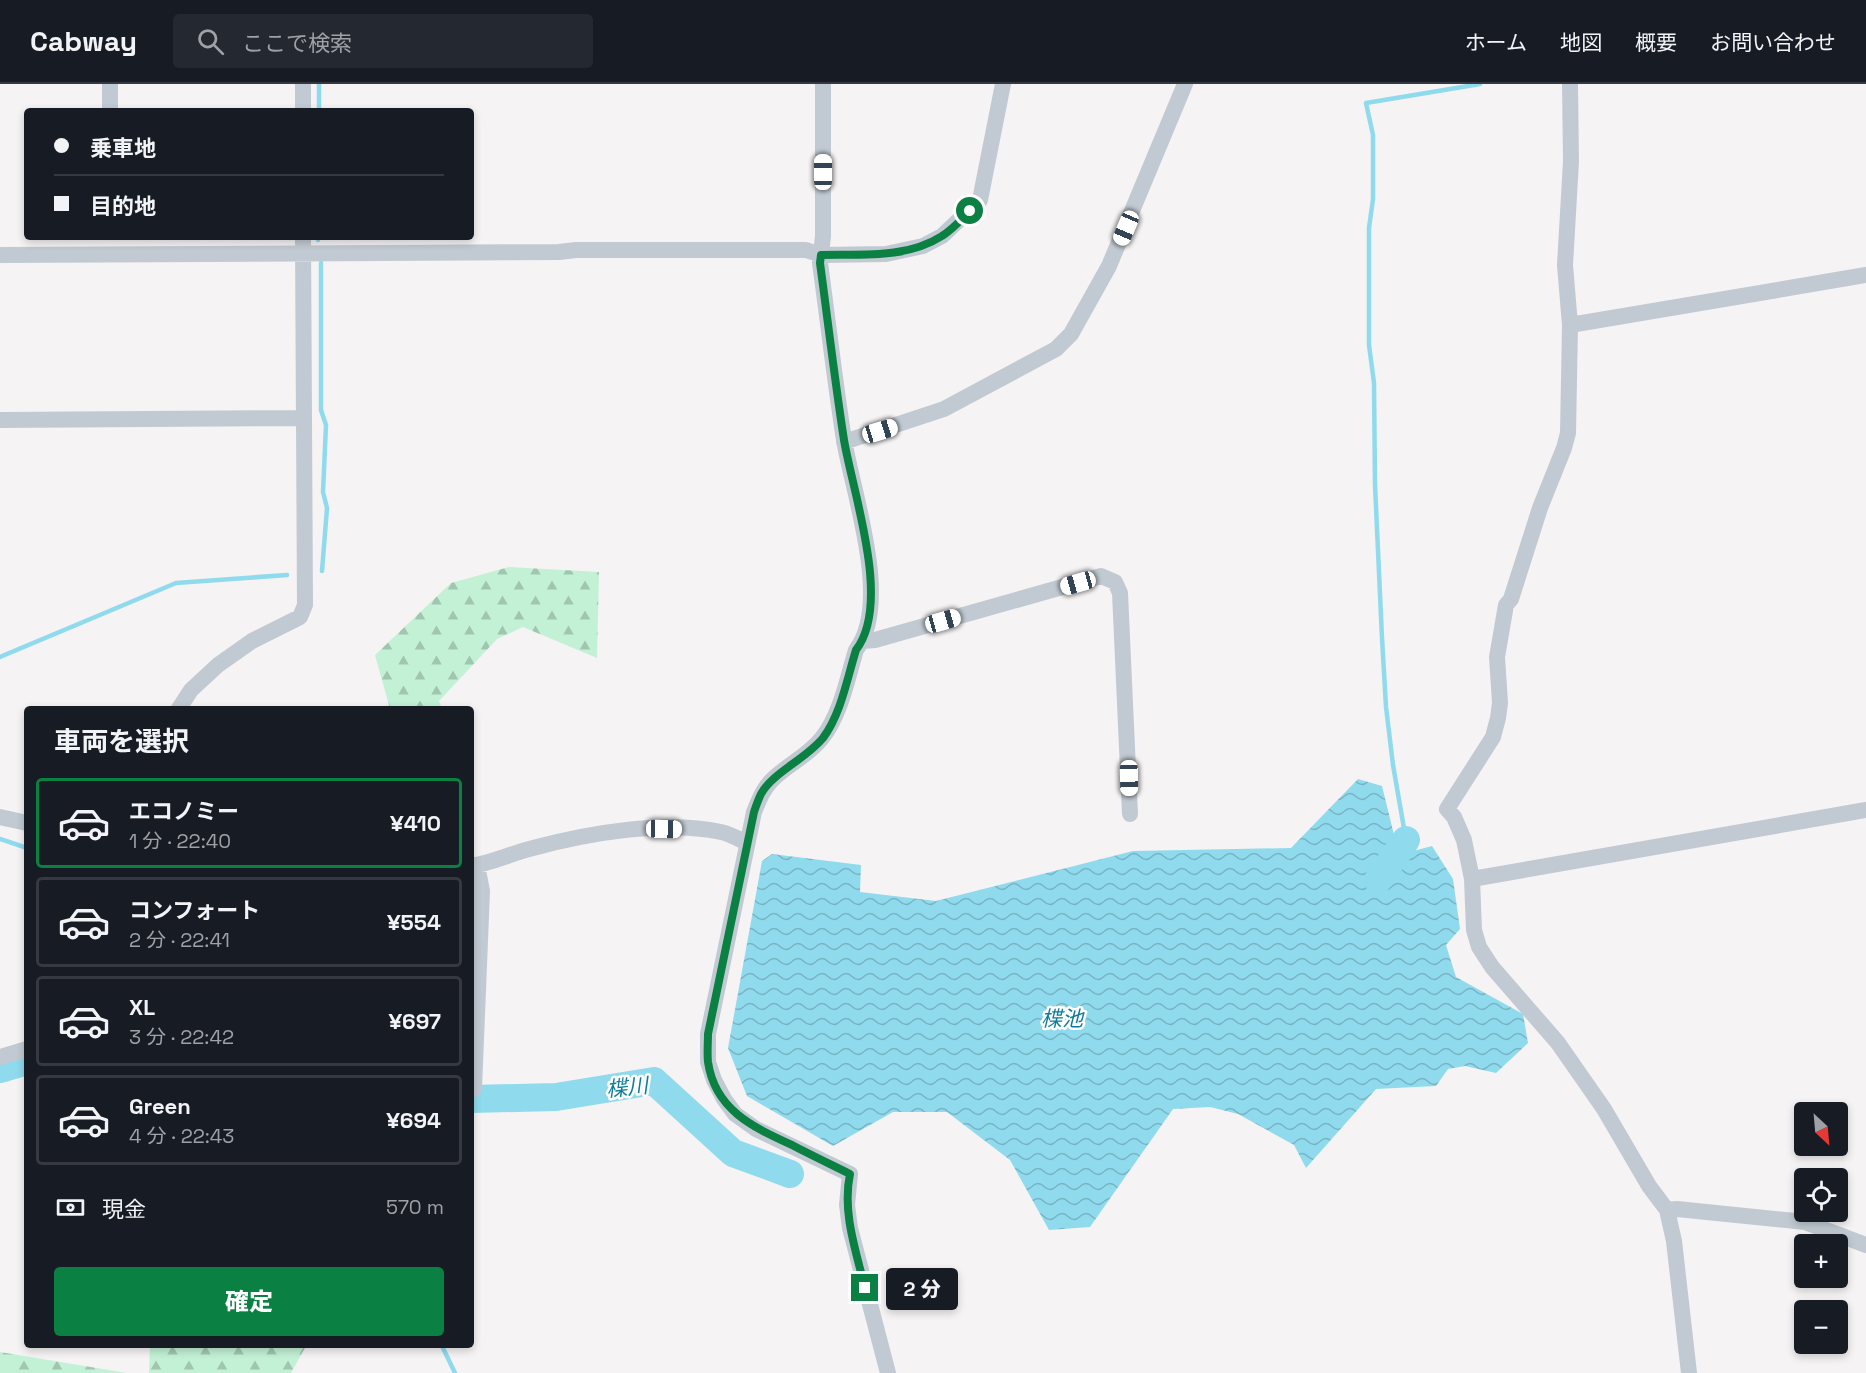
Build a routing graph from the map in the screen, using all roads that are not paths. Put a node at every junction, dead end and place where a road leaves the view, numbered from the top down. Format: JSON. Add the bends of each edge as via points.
{"nodes":[{"id":1,"x":110,"y":84,"type":"edge"},
{"id":2,"x":303,"y":84,"type":"edge"},
{"id":3,"x":823,"y":84,"type":"edge"},
{"id":4,"x":1003,"y":84,"type":"edge"},
{"id":5,"x":1185,"y":84,"type":"edge"},
{"id":6,"x":1570,"y":84,"type":"edge"},
{"id":7,"x":110,"y":108,"type":"edge"},
{"id":8,"x":303,"y":108,"type":"edge"},
{"id":9,"x":111,"y":245,"type":"edge"},
{"id":10,"x":303,"y":245,"type":"edge"},
{"id":11,"x":0,"y":255,"type":"edge"},
{"id":12,"x":821,"y":255,"type":"junction"},
{"id":13,"x":1866,"y":275,"type":"edge"},
{"id":14,"x":1570,"y":325,"type":"junction"},
{"id":15,"x":304,"y":418,"type":"junction"},
{"id":16,"x":0,"y":420,"type":"edge"},
{"id":17,"x":844,"y":442,"type":"junction"},
{"id":18,"x":863,"y":641,"type":"junction"},
{"id":19,"x":181,"y":706,"type":"edge"},
{"id":20,"x":1866,"y":810,"type":"edge"},
{"id":21,"x":1130,"y":814,"type":"dead end"},
{"id":22,"x":0,"y":817,"type":"edge"},
{"id":23,"x":24,"y":822,"type":"edge"},
{"id":24,"x":747,"y":843,"type":"junction"},
{"id":25,"x":474,"y":866,"type":"edge"},
{"id":26,"x":1472,"y":879,"type":"junction"},
{"id":27,"x":24,"y":1050,"type":"edge"},
{"id":28,"x":0,"y":1057,"type":"edge"},
{"id":29,"x":474,"y":1089,"type":"edge"},
{"id":30,"x":1667,"y":1210,"type":"junction"},
{"id":31,"x":1866,"y":1245,"type":"edge"},
{"id":32,"x":888,"y":1373,"type":"edge"},
{"id":33,"x":1689,"y":1373,"type":"edge"}],
"edges":[{"from":1,"to":7,"type":"street"},
{"from":2,"to":8,"type":"street"},
{"from":3,"to":12,"type":"street"},
{"from":4,"to":12,"type":"street","via":[[980,200],[959,221],[942,236],[902,252]]},
{"from":5,"to":17,"type":"street","via":[[1109,266],[1071,334],[1056,349],[944,409]]},
{"from":6,"to":14,"type":"street","via":[[1571,161],[1565,265]]},
{"from":9,"to":10,"type":"street"},
{"from":9,"to":11,"type":"street"},
{"from":10,"to":12,"type":"street","via":[[806,250]]},
{"from":10,"to":15,"type":"street"},
{"from":12,"to":17,"type":"street"},
{"from":13,"to":14,"type":"street"},
{"from":14,"to":26,"type":"street","via":[[1568,433],[1506,605],[1497,657],[1498,718],[1488,746],[1447,809],[1464,840]]},
{"from":15,"to":16,"type":"street"},
{"from":15,"to":19,"type":"street","via":[[305,605],[300,616],[252,641],[218,666],[191,690]]},
{"from":17,"to":18,"type":"street","via":[[871,573]]},
{"from":18,"to":21,"type":"street","via":[[1101,576],[1115,582],[1120,593]]},
{"from":18,"to":24,"type":"street","via":[[856,650],[834,719],[823,738],[761,793]]},
{"from":20,"to":26,"type":"street"},
{"from":22,"to":23,"type":"street"},
{"from":24,"to":25,"type":"street","via":[[723,832],[646,828],[589,835]]},
{"from":24,"to":32,"type":"street","via":[[708,1034],[708,1062],[735,1114],[756,1129],[850,1174],[850,1228]]},
{"from":25,"to":29,"type":"street","via":[[482,891]]},
{"from":26,"to":30,"type":"street","via":[[1474,930],[1479,947],[1558,1043]]},
{"from":27,"to":28,"type":"street"},
{"from":30,"to":31,"type":"street","via":[[1805,1222]]},
{"from":30,"to":33,"type":"street"}]}
